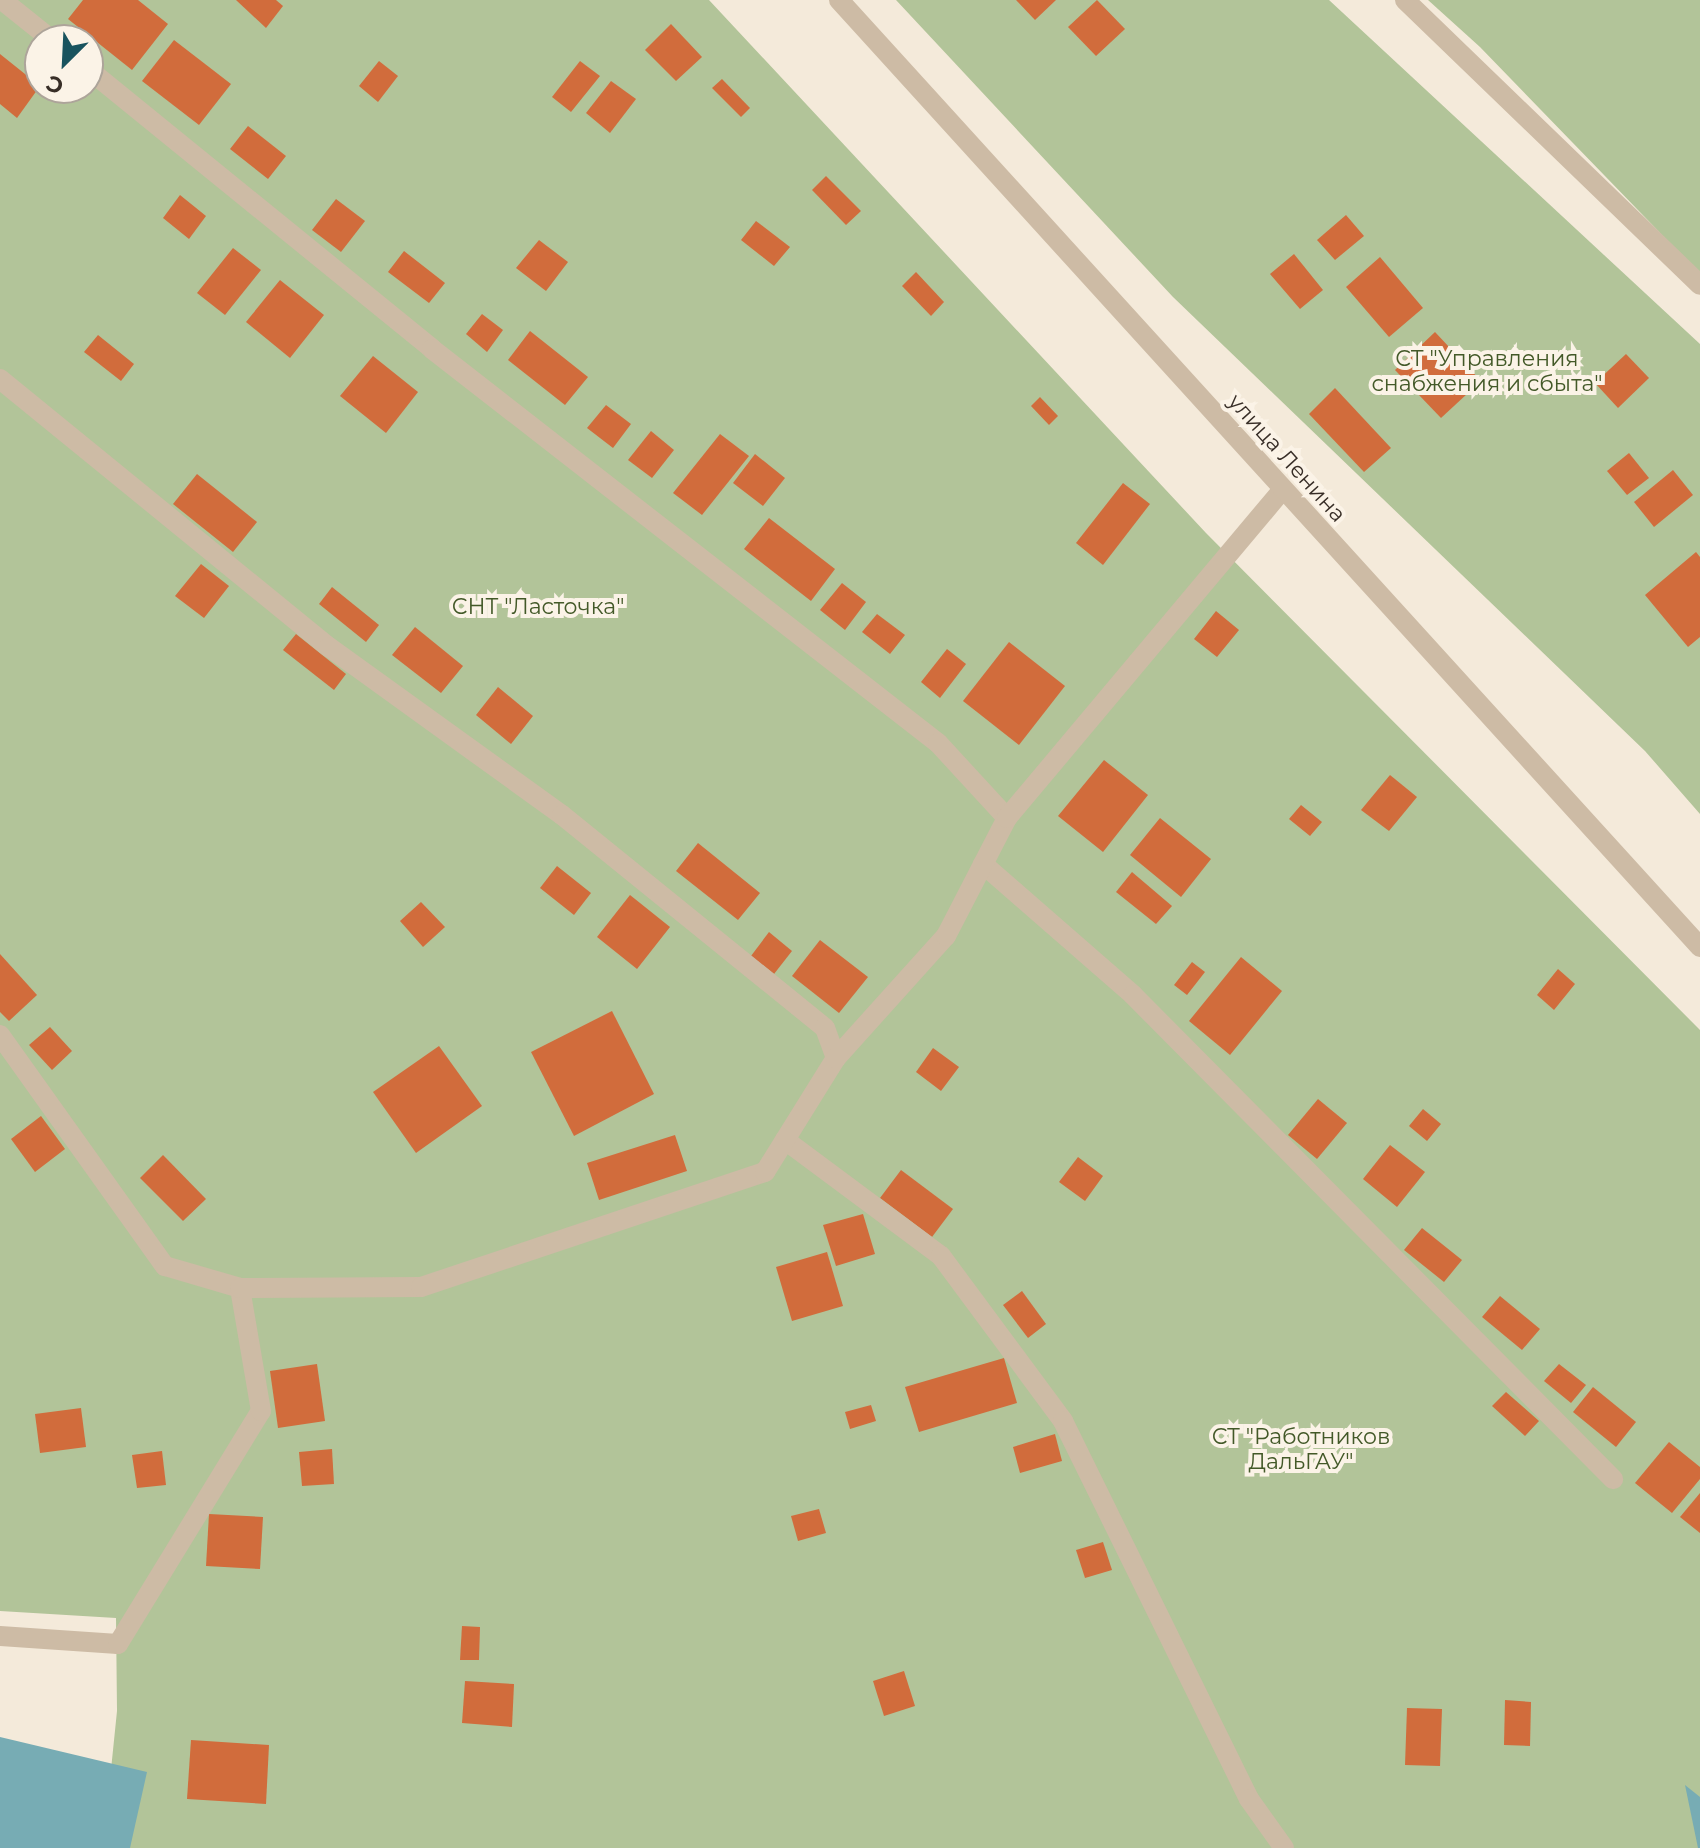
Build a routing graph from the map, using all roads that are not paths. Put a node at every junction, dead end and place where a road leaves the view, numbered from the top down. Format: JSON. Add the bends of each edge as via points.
{"nodes":[{"id":1,"x":2,"y":0,"type":"edge"},
{"id":2,"x":839,"y":0,"type":"edge"},
{"id":3,"x":1405,"y":0,"type":"edge"},
{"id":4,"x":32,"y":24,"type":"edge"},
{"id":5,"x":104,"y":82,"type":"edge"},
{"id":6,"x":1700,"y":285,"type":"edge"},
{"id":7,"x":0,"y":379,"type":"edge"},
{"id":8,"x":1283,"y":489,"type":"junction"},
{"id":9,"x":1007,"y":818,"type":"junction"},
{"id":10,"x":983,"y":864,"type":"junction"},
{"id":11,"x":1700,"y":947,"type":"edge"},
{"id":12,"x":0,"y":1035,"type":"edge"},
{"id":13,"x":836,"y":1058,"type":"junction"},
{"id":14,"x":785,"y":1140,"type":"junction"},
{"id":15,"x":240,"y":1288,"type":"junction"},
{"id":16,"x":1613,"y":1479,"type":"dead end"},
{"id":17,"x":0,"y":1636,"type":"edge"},
{"id":18,"x":1284,"y":1848,"type":"edge"}],
"edges":[{"from":1,"to":4,"type":"street"},
{"from":2,"to":8,"type":"street","name":"улица Ленина"},
{"from":3,"to":6,"type":"street"},
{"from":5,"to":9,"type":"street","via":[[432,349],[938,743]]},
{"from":7,"to":13,"type":"street","via":[[329,647],[562,815],[813,1018],[825,1028]]},
{"from":8,"to":9,"type":"street"},
{"from":8,"to":11,"type":"street","name":"улица Ленина"},
{"from":9,"to":10,"type":"street"},
{"from":10,"to":13,"type":"street","via":[[946,936]]},
{"from":10,"to":16,"type":"street","via":[[1133,995]]},
{"from":12,"to":15,"type":"street","via":[[165,1266]]},
{"from":13,"to":14,"type":"street"},
{"from":14,"to":15,"type":"street","via":[[765,1172],[421,1287]]},
{"from":14,"to":18,"type":"street","via":[[941,1256],[1063,1421],[1249,1799]]},
{"from":15,"to":17,"type":"street","via":[[261,1411],[118,1644]]}]}
